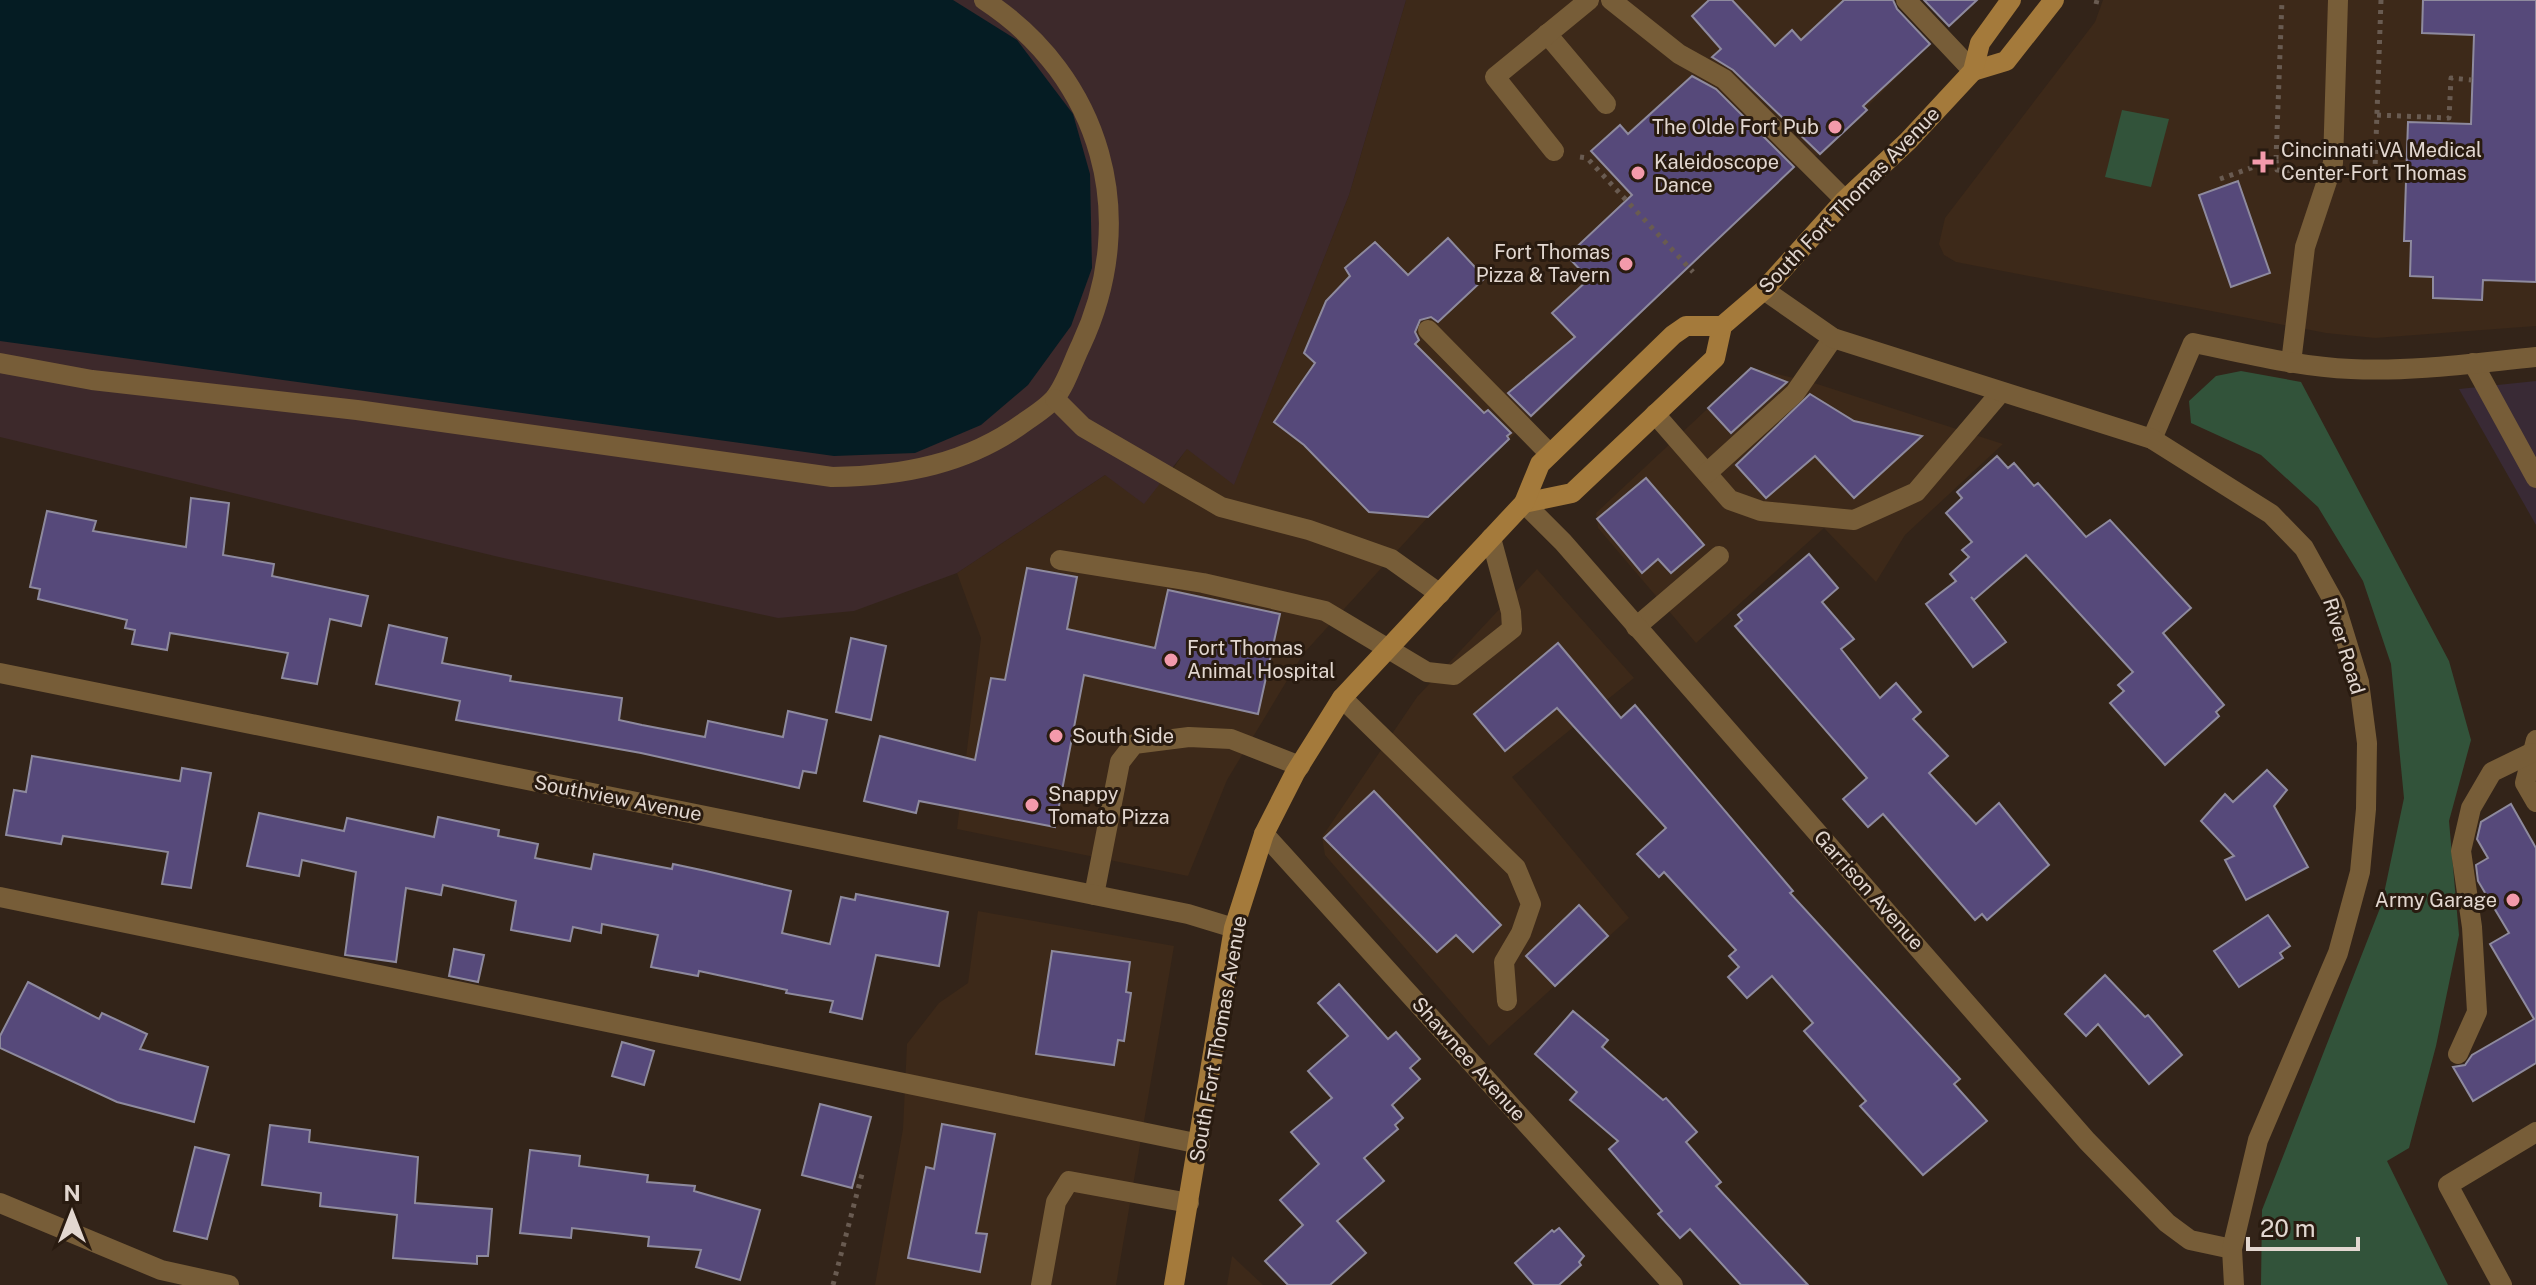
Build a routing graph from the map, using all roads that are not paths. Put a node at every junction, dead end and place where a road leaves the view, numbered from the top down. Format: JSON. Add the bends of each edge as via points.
{"nodes":[{"id":1,"x":984,"y":0,"type":"edge"},
{"id":2,"x":1589,"y":0,"type":"edge"},
{"id":3,"x":1611,"y":0,"type":"edge"},
{"id":4,"x":1906,"y":0,"type":"edge"},
{"id":5,"x":2011,"y":0,"type":"edge"},
{"id":6,"x":2054,"y":0,"type":"edge"},
{"id":7,"x":2338,"y":0,"type":"edge"},
{"id":8,"x":1547,"y":34,"type":"junction"},
{"id":9,"x":1973,"y":71,"type":"junction"},
{"id":10,"x":1606,"y":104,"type":"dead end"},
{"id":11,"x":1554,"y":151,"type":"road end"},
{"id":12,"x":1845,"y":200,"type":"junction"},
{"id":13,"x":1764,"y":290,"type":"junction"},
{"id":14,"x":1722,"y":326,"type":"junction"},
{"id":15,"x":1428,"y":330,"type":"dead end"},
{"id":16,"x":1833,"y":338,"type":"junction"},
{"id":17,"x":2536,"y":357,"type":"edge"},
{"id":18,"x":0,"y":363,"type":"edge"},
{"id":19,"x":2291,"y":363,"type":"junction"},
{"id":20,"x":2473,"y":363,"type":"junction"},
{"id":21,"x":2001,"y":392,"type":"junction"},
{"id":22,"x":1055,"y":399,"type":"junction"},
{"id":23,"x":1655,"y":414,"type":"junction"},
{"id":24,"x":2152,"y":439,"type":"junction"},
{"id":25,"x":1550,"y":454,"type":"junction"},
{"id":26,"x":1707,"y":473,"type":"junction"},
{"id":27,"x":2536,"y":478,"type":"edge"},
{"id":28,"x":1524,"y":503,"type":"junction"},
{"id":29,"x":1491,"y":538,"type":"junction"},
{"id":30,"x":1719,"y":556,"type":"dead end"},
{"id":31,"x":1060,"y":560,"type":"dead end"},
{"id":32,"x":1440,"y":594,"type":"junction"},
{"id":33,"x":1636,"y":627,"type":"junction"},
{"id":34,"x":1387,"y":648,"type":"junction"},
{"id":35,"x":0,"y":673,"type":"edge"},
{"id":36,"x":1342,"y":698,"type":"junction"},
{"id":37,"x":2534,"y":746,"type":"edge"},
{"id":38,"x":1300,"y":766,"type":"junction"},
{"id":39,"x":2536,"y":802,"type":"edge"},
{"id":40,"x":1264,"y":834,"type":"junction"},
{"id":41,"x":1094,"y":895,"type":"junction"},
{"id":42,"x":0,"y":897,"type":"edge"},
{"id":43,"x":1234,"y":928,"type":"junction"},
{"id":44,"x":1507,"y":1001,"type":"dead end"},
{"id":45,"x":2458,"y":1054,"type":"dead end"},
{"id":46,"x":2536,"y":1132,"type":"edge"},
{"id":47,"x":1200,"y":1144,"type":"junction"},
{"id":48,"x":0,"y":1203,"type":"edge"},
{"id":49,"x":1189,"y":1203,"type":"junction"},
{"id":50,"x":2232,"y":1249,"type":"junction"},
{"id":51,"x":1179,"y":1284,"type":"edge"},
{"id":52,"x":229,"y":1285,"type":"edge"},
{"id":53,"x":1041,"y":1285,"type":"edge"},
{"id":54,"x":1673,"y":1285,"type":"edge"},
{"id":55,"x":2234,"y":1285,"type":"edge"},
{"id":56,"x":2502,"y":1285,"type":"edge"}],
"edges":[{"from":1,"to":22,"type":"street","via":[[1064,73],[1085,112],[1104,172],[1111,239],[1107,274],[1092,321]]},
{"from":2,"to":8,"type":"street"},
{"from":3,"to":12,"type":"street","via":[[1679,54],[1724,79]]},
{"from":4,"to":9,"type":"street"},
{"from":5,"to":9,"type":"main road","name":"South Fort Thomas Avenue","via":[[1980,43]]},
{"from":6,"to":9,"type":"main road","name":"South Fort Thomas Avenue","via":[[2006,61]]},
{"from":7,"to":19,"type":"street","via":[[2330,172],[2305,247]]},
{"from":8,"to":10,"type":"street"},
{"from":8,"to":11,"type":"street","via":[[1495,77]]},
{"from":9,"to":12,"type":"main road","name":"South Fort Thomas Avenue"},
{"from":12,"to":13,"type":"main road","name":"South Fort Thomas Avenue"},
{"from":13,"to":14,"type":"main road","name":"South Fort Thomas Avenue"},
{"from":13,"to":16,"type":"street","name":"River Road"},
{"from":14,"to":23,"type":"main road","via":[[1715,358]]},
{"from":14,"to":25,"type":"main road","name":"South Fort Thomas Avenue","via":[[1686,326],[1673,335]]},
{"from":15,"to":25,"type":"street"},
{"from":16,"to":21,"type":"street","name":"River Road"},
{"from":16,"to":26,"type":"street","via":[[1795,393]]},
{"from":17,"to":20,"type":"street"},
{"from":18,"to":22,"type":"street","via":[[92,380],[357,410],[832,477],[883,476],[959,459],[995,444]]},
{"from":19,"to":20,"type":"street","via":[[2352,369]]},
{"from":19,"to":24,"type":"street","via":[[2193,343]]},
{"from":20,"to":27,"type":"street"},
{"from":21,"to":24,"type":"street","name":"River Road"},
{"from":21,"to":26,"type":"street","via":[[1916,492],[1854,520],[1761,511],[1730,500]]},
{"from":22,"to":32,"type":"street","via":[[1083,427],[1221,507],[1391,559]]},
{"from":23,"to":26,"type":"street"},
{"from":23,"to":28,"type":"main road","via":[[1572,493]]},
{"from":24,"to":50,"type":"street","name":"River Road","via":[[2271,514],[2304,548],[2335,604],[2359,682],[2367,743],[2360,872],[2338,953],[2258,1140]]},
{"from":25,"to":28,"type":"main road","name":"South Fort Thomas Avenue","via":[[1540,464]]},
{"from":28,"to":29,"type":"main road","name":"South Fort Thomas Avenue"},
{"from":28,"to":33,"type":"street","name":"Garrison Avenue"},
{"from":29,"to":32,"type":"main road","name":"South Fort Thomas Avenue"},
{"from":29,"to":34,"type":"street","via":[[1512,629],[1454,675],[1427,672]]},
{"from":30,"to":33,"type":"street"},
{"from":31,"to":34,"type":"street","via":[[1203,583],[1325,611]]},
{"from":32,"to":34,"type":"main road","name":"South Fort Thomas Avenue"},
{"from":33,"to":50,"type":"street","name":"Garrison Avenue","via":[[2087,1141],[2167,1223],[2190,1240]]},
{"from":34,"to":36,"type":"main road","name":"South Fort Thomas Avenue"},
{"from":35,"to":41,"type":"street","name":"Southview Avenue"},
{"from":36,"to":38,"type":"main road","name":"South Fort Thomas Avenue"},
{"from":36,"to":44,"type":"street","via":[[1516,868],[1531,904],[1504,962]]},
{"from":37,"to":39,"type":"street","via":[[2525,783]]},
{"from":37,"to":45,"type":"street","via":[[2492,772],[2471,808],[2461,851],[2477,1012]]},
{"from":38,"to":40,"type":"main road","name":"South Fort Thomas Avenue"},
{"from":38,"to":41,"type":"street","via":[[1231,739],[1189,737],[1134,744],[1120,762]]},
{"from":40,"to":43,"type":"main road","name":"South Fort Thomas Avenue"},
{"from":40,"to":54,"type":"street","name":"Shawnee Avenue"},
{"from":41,"to":43,"type":"street","name":"Southview Avenue"},
{"from":42,"to":47,"type":"street"},
{"from":43,"to":47,"type":"main road","name":"South Fort Thomas Avenue"},
{"from":46,"to":56,"type":"street","via":[[2448,1185]]},
{"from":47,"to":49,"type":"main road","name":"South Fort Thomas Avenue"},
{"from":48,"to":52,"type":"street","via":[[161,1270]]},
{"from":49,"to":51,"type":"main road","name":"South Fort Thomas Avenue"},
{"from":49,"to":53,"type":"street","via":[[1069,1181],[1056,1202]]},
{"from":50,"to":55,"type":"street","name":"River Road"}]}
